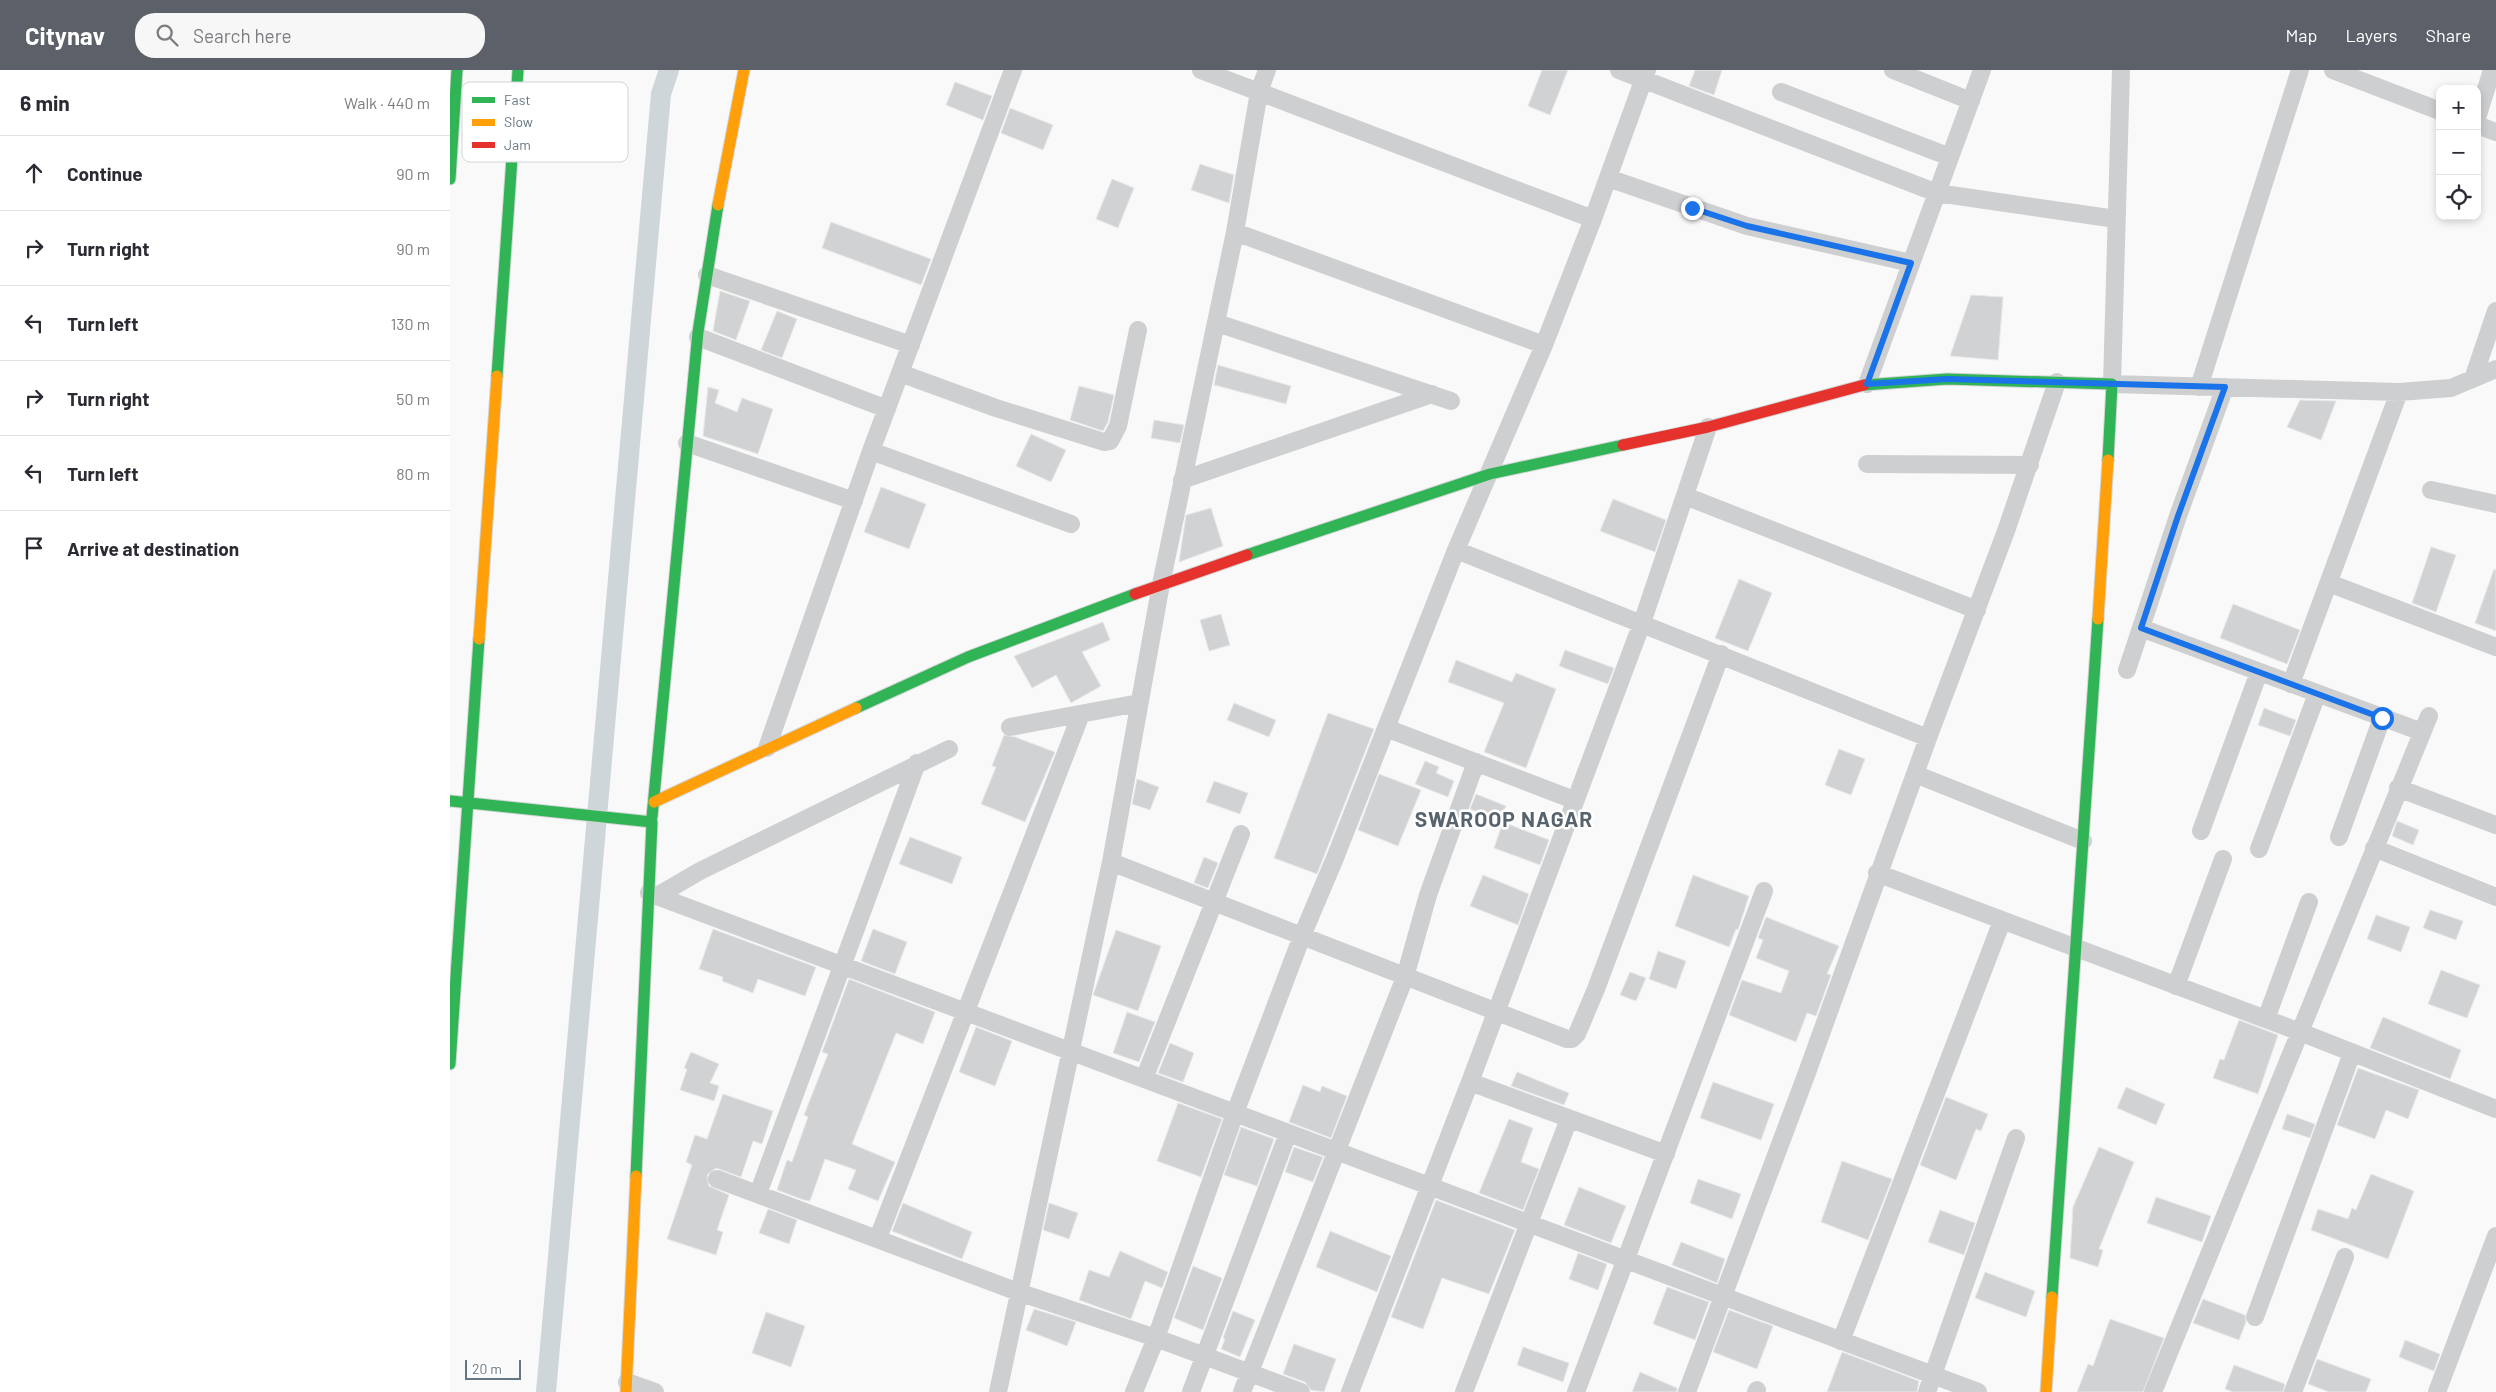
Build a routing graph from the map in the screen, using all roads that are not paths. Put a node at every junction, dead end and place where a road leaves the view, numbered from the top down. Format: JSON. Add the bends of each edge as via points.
{"nodes":[{"id":1,"x":458,"y":70,"type":"edge"},
{"id":2,"x":744,"y":70,"type":"edge"},
{"id":3,"x":1013,"y":70,"type":"edge"},
{"id":4,"x":1201,"y":70,"type":"edge"},
{"id":5,"x":1267,"y":70,"type":"edge"},
{"id":6,"x":1619,"y":70,"type":"edge"},
{"id":7,"x":1892,"y":70,"type":"edge"},
{"id":8,"x":1982,"y":70,"type":"edge"},
{"id":9,"x":2120,"y":70,"type":"edge"},
{"id":10,"x":2300,"y":70,"type":"edge"},
{"id":11,"x":2333,"y":70,"type":"edge"},
{"id":12,"x":2492,"y":70,"type":"edge"},
{"id":13,"x":1645,"y":75,"type":"edge"},
{"id":14,"x":1259,"y":92,"type":"junction"},
{"id":15,"x":1781,"y":92,"type":"dead end"},
{"id":16,"x":1971,"y":101,"type":"junction"},
{"id":17,"x":2481,"y":105,"type":"edge"},
{"id":18,"x":2436,"y":109,"type":"edge"},
{"id":19,"x":2481,"y":126,"type":"edge"},
{"id":20,"x":2496,"y":132,"type":"edge"},
{"id":21,"x":1950,"y":156,"type":"junction"},
{"id":22,"x":512,"y":162,"type":"edge"},
{"id":23,"x":1608,"y":178,"type":"junction"},
{"id":24,"x":450,"y":179,"type":"edge"},
{"id":25,"x":1937,"y":193,"type":"junction"},
{"id":26,"x":1593,"y":219,"type":"junction"},
{"id":27,"x":2116,"y":219,"type":"junction"},
{"id":28,"x":1236,"y":232,"type":"junction"},
{"id":29,"x":1911,"y":263,"type":"junction"},
{"id":30,"x":707,"y":275,"type":"junction"},
{"id":31,"x":2496,"y":311,"type":"edge"},
{"id":32,"x":1217,"y":323,"type":"junction"},
{"id":33,"x":1138,"y":330,"type":"dead end"},
{"id":34,"x":698,"y":337,"type":"junction"},
{"id":35,"x":911,"y":345,"type":"junction"},
{"id":36,"x":1544,"y":345,"type":"junction"},
{"id":37,"x":2496,"y":369,"type":"edge"},
{"id":38,"x":900,"y":373,"type":"junction"},
{"id":39,"x":2472,"y":378,"type":"junction"},
{"id":40,"x":2057,"y":382,"type":"junction"},
{"id":41,"x":1867,"y":384,"type":"junction"},
{"id":42,"x":2112,"y":384,"type":"junction"},
{"id":43,"x":2199,"y":387,"type":"junction"},
{"id":44,"x":2225,"y":387,"type":"junction"},
{"id":45,"x":2399,"y":392,"type":"junction"},
{"id":46,"x":1432,"y":394,"type":"junction"},
{"id":47,"x":1451,"y":400,"type":"dead end"},
{"id":48,"x":887,"y":409,"type":"junction"},
{"id":49,"x":1708,"y":427,"type":"junction"},
{"id":50,"x":687,"y":444,"type":"junction"},
{"id":51,"x":871,"y":452,"type":"junction"},
{"id":52,"x":1868,"y":464,"type":"dead end"},
{"id":53,"x":2030,"y":465,"type":"junction"},
{"id":54,"x":1490,"y":474,"type":"junction"},
{"id":55,"x":1182,"y":480,"type":"junction"},
{"id":56,"x":2431,"y":490,"type":"dead end"},
{"id":57,"x":1685,"y":496,"type":"junction"},
{"id":58,"x":854,"y":501,"type":"junction"},
{"id":59,"x":2496,"y":504,"type":"edge"},
{"id":60,"x":1071,"y":524,"type":"dead end"},
{"id":61,"x":1456,"y":550,"type":"junction"},
{"id":62,"x":1161,"y":584,"type":"junction"},
{"id":63,"x":2329,"y":584,"type":"junction"},
{"id":64,"x":1977,"y":610,"type":"junction"},
{"id":65,"x":1642,"y":623,"type":"junction"},
{"id":66,"x":2141,"y":628,"type":"junction"},
{"id":67,"x":2496,"y":647,"type":"edge"},
{"id":68,"x":1721,"y":654,"type":"junction"},
{"id":69,"x":2127,"y":670,"type":"dead end"},
{"id":70,"x":2259,"y":672,"type":"junction"},
{"id":71,"x":2291,"y":684,"type":"junction"},
{"id":72,"x":2317,"y":694,"type":"junction"},
{"id":73,"x":1139,"y":704,"type":"junction"},
{"id":74,"x":1081,"y":714,"type":"junction"},
{"id":75,"x":2429,"y":716,"type":"dead end"},
{"id":76,"x":2382,"y":718,"type":"junction"},
{"id":77,"x":1010,"y":727,"type":"dead end"},
{"id":78,"x":1386,"y":728,"type":"junction"},
{"id":79,"x":2422,"y":732,"type":"junction"},
{"id":80,"x":1928,"y":738,"type":"junction"},
{"id":81,"x":767,"y":748,"type":"junction"},
{"id":82,"x":949,"y":749,"type":"dead end"},
{"id":83,"x":1476,"y":762,"type":"junction"},
{"id":84,"x":917,"y":763,"type":"junction"},
{"id":85,"x":1915,"y":774,"type":"junction"},
{"id":86,"x":2398,"y":788,"type":"junction"},
{"id":87,"x":1574,"y":800,"type":"junction"},
{"id":88,"x":450,"y":801,"type":"edge"},
{"id":89,"x":654,"y":802,"type":"junction"},
{"id":90,"x":468,"y":803,"type":"junction"},
{"id":91,"x":651,"y":820,"type":"junction"},
{"id":92,"x":2496,"y":825,"type":"edge"},
{"id":93,"x":2201,"y":831,"type":"dead end"},
{"id":94,"x":1241,"y":834,"type":"dead end"},
{"id":95,"x":2339,"y":837,"type":"dead end"},
{"id":96,"x":2083,"y":841,"type":"junction"},
{"id":97,"x":2374,"y":848,"type":"junction"},
{"id":98,"x":2259,"y":849,"type":"dead end"},
{"id":99,"x":2223,"y":859,"type":"dead end"},
{"id":100,"x":1111,"y":862,"type":"junction"},
{"id":101,"x":1878,"y":874,"type":"junction"},
{"id":102,"x":1764,"y":891,"type":"dead end"},
{"id":103,"x":653,"y":895,"type":"junction"},
{"id":104,"x":2496,"y":897,"type":"edge"},
{"id":105,"x":1214,"y":902,"type":"junction"},
{"id":106,"x":2309,"y":902,"type":"dead end"},
{"id":107,"x":2002,"y":921,"type":"junction"},
{"id":108,"x":1302,"y":936,"type":"junction"},
{"id":109,"x":2076,"y":948,"type":"junction"},
{"id":110,"x":842,"y":966,"type":"junction"},
{"id":111,"x":1405,"y":977,"type":"junction"},
{"id":112,"x":2176,"y":986,"type":"junction"},
{"id":113,"x":966,"y":1012,"type":"junction"},
{"id":114,"x":1496,"y":1013,"type":"junction"},
{"id":115,"x":2266,"y":1019,"type":"junction"},
{"id":116,"x":2300,"y":1032,"type":"junction"},
{"id":117,"x":1071,"y":1051,"type":"junction"},
{"id":118,"x":2352,"y":1053,"type":"junction"},
{"id":119,"x":450,"y":1064,"type":"edge"},
{"id":120,"x":1144,"y":1079,"type":"junction"},
{"id":121,"x":1470,"y":1082,"type":"junction"},
{"id":122,"x":2496,"y":1109,"type":"edge"},
{"id":123,"x":1235,"y":1113,"type":"junction"},
{"id":124,"x":1569,"y":1119,"type":"junction"},
{"id":125,"x":1288,"y":1133,"type":"junction"},
{"id":126,"x":2016,"y":1138,"type":"dead end"},
{"id":127,"x":1336,"y":1152,"type":"junction"},
{"id":128,"x":1666,"y":1154,"type":"junction"},
{"id":129,"x":718,"y":1179,"type":"dead end"},
{"id":130,"x":1429,"y":1185,"type":"junction"},
{"id":131,"x":758,"y":1194,"type":"junction"},
{"id":132,"x":1530,"y":1224,"type":"junction"},
{"id":133,"x":2496,"y":1236,"type":"edge"},
{"id":134,"x":878,"y":1238,"type":"junction"},
{"id":135,"x":2345,"y":1257,"type":"dead end"},
{"id":136,"x":1624,"y":1260,"type":"junction"},
{"id":137,"x":1021,"y":1293,"type":"junction"},
{"id":138,"x":1723,"y":1296,"type":"junction"},
{"id":139,"x":2255,"y":1317,"type":"dead end"},
{"id":140,"x":1156,"y":1338,"type":"junction"},
{"id":141,"x":1841,"y":1341,"type":"junction"},
{"id":142,"x":1205,"y":1357,"type":"junction"},
{"id":143,"x":1250,"y":1373,"type":"junction"},
{"id":144,"x":1934,"y":1375,"type":"junction"},
{"id":145,"x":626,"y":1387,"type":"edge"},
{"id":146,"x":655,"y":1392,"type":"edge"},
{"id":147,"x":998,"y":1392,"type":"edge"},
{"id":148,"x":1134,"y":1392,"type":"edge"},
{"id":149,"x":1191,"y":1392,"type":"edge"},
{"id":150,"x":1242,"y":1392,"type":"edge"},
{"id":151,"x":1301,"y":1392,"type":"edge"},
{"id":152,"x":1350,"y":1392,"type":"edge"},
{"id":153,"x":1464,"y":1392,"type":"edge"},
{"id":154,"x":1576,"y":1392,"type":"edge"},
{"id":155,"x":1687,"y":1392,"type":"edge"},
{"id":156,"x":1927,"y":1392,"type":"edge"},
{"id":157,"x":1978,"y":1392,"type":"edge"},
{"id":158,"x":2046,"y":1392,"type":"edge"},
{"id":159,"x":2153,"y":1392,"type":"edge"},
{"id":160,"x":2293,"y":1392,"type":"edge"},
{"id":161,"x":2437,"y":1392,"type":"edge"}],
"edges":[{"from":1,"to":24,"type":"main road"},
{"from":2,"to":30,"type":"main road"},
{"from":3,"to":35,"type":"street"},
{"from":4,"to":14,"type":"street"},
{"from":5,"to":14,"type":"street"},
{"from":6,"to":13,"type":"street"},
{"from":7,"to":16,"type":"street"},
{"from":8,"to":16,"type":"street"},
{"from":9,"to":27,"type":"street"},
{"from":10,"to":43,"type":"street"},
{"from":11,"to":18,"type":"street"},
{"from":12,"to":17,"type":"street"},
{"from":13,"to":23,"type":"street"},
{"from":13,"to":25,"type":"street"},
{"from":14,"to":26,"type":"street"},
{"from":14,"to":28,"type":"street"},
{"from":15,"to":21,"type":"street"},
{"from":16,"to":21,"type":"street"},
{"from":19,"to":20,"type":"street"},
{"from":21,"to":25,"type":"street"},
{"from":22,"to":90,"type":"main road"},
{"from":23,"to":26,"type":"street"},
{"from":23,"to":29,"type":"street","via":[[1747,226]]},
{"from":25,"to":27,"type":"street"},
{"from":25,"to":29,"type":"street"},
{"from":26,"to":36,"type":"street"},
{"from":27,"to":42,"type":"street"},
{"from":28,"to":32,"type":"street"},
{"from":28,"to":36,"type":"street"},
{"from":29,"to":41,"type":"street"},
{"from":30,"to":34,"type":"main road"},
{"from":30,"to":35,"type":"street"},
{"from":31,"to":39,"type":"street"},
{"from":32,"to":46,"type":"street"},
{"from":32,"to":55,"type":"street"},
{"from":33,"to":38,"type":"street","via":[[1118,426],[1110,441],[1104,442],[996,408]]},
{"from":34,"to":48,"type":"street"},
{"from":34,"to":50,"type":"main road"},
{"from":35,"to":38,"type":"street"},
{"from":36,"to":54,"type":"street"},
{"from":37,"to":39,"type":"street"},
{"from":38,"to":48,"type":"street"},
{"from":39,"to":45,"type":"street","via":[[2451,388]]},
{"from":40,"to":41,"type":"main road","via":[[1947,379]]},
{"from":40,"to":42,"type":"main road"},
{"from":40,"to":53,"type":"street"},
{"from":41,"to":49,"type":"main road"},
{"from":42,"to":43,"type":"street"},
{"from":42,"to":96,"type":"main road"},
{"from":43,"to":44,"type":"street"},
{"from":44,"to":45,"type":"street"},
{"from":44,"to":66,"type":"street"},
{"from":45,"to":63,"type":"street"},
{"from":46,"to":47,"type":"street"},
{"from":46,"to":55,"type":"street"},
{"from":48,"to":51,"type":"street"},
{"from":49,"to":54,"type":"main road"},
{"from":49,"to":57,"type":"street"},
{"from":50,"to":58,"type":"street"},
{"from":50,"to":89,"type":"main road"},
{"from":51,"to":58,"type":"street"},
{"from":51,"to":60,"type":"street"},
{"from":52,"to":53,"type":"street"},
{"from":53,"to":64,"type":"street"},
{"from":54,"to":61,"type":"street"},
{"from":54,"to":62,"type":"main road"},
{"from":55,"to":62,"type":"street"},
{"from":56,"to":59,"type":"street"},
{"from":57,"to":64,"type":"street"},
{"from":57,"to":65,"type":"street"},
{"from":58,"to":81,"type":"street"},
{"from":61,"to":65,"type":"street"},
{"from":61,"to":78,"type":"street"},
{"from":62,"to":73,"type":"street"},
{"from":62,"to":81,"type":"main road","via":[[968,657]]},
{"from":63,"to":67,"type":"street"},
{"from":63,"to":71,"type":"street"},
{"from":64,"to":80,"type":"street"},
{"from":65,"to":68,"type":"street"},
{"from":65,"to":87,"type":"street"},
{"from":66,"to":69,"type":"street"},
{"from":66,"to":70,"type":"street"},
{"from":68,"to":80,"type":"street"},
{"from":68,"to":114,"type":"street","via":[[1575,1038],[1567,1039]]},
{"from":70,"to":71,"type":"street"},
{"from":70,"to":93,"type":"street"},
{"from":71,"to":72,"type":"street"},
{"from":72,"to":76,"type":"street"},
{"from":72,"to":98,"type":"street"},
{"from":73,"to":74,"type":"street"},
{"from":73,"to":100,"type":"street"},
{"from":74,"to":77,"type":"street"},
{"from":74,"to":113,"type":"street"},
{"from":75,"to":79,"type":"street"},
{"from":76,"to":79,"type":"street"},
{"from":76,"to":95,"type":"street"},
{"from":78,"to":83,"type":"street"},
{"from":78,"to":108,"type":"street"},
{"from":79,"to":86,"type":"street"},
{"from":80,"to":85,"type":"street"},
{"from":81,"to":89,"type":"main road"},
{"from":82,"to":84,"type":"street"},
{"from":83,"to":87,"type":"street"},
{"from":83,"to":111,"type":"street","via":[[1428,895]]},
{"from":84,"to":103,"type":"street"},
{"from":84,"to":110,"type":"street"},
{"from":85,"to":96,"type":"street"},
{"from":85,"to":101,"type":"street"},
{"from":86,"to":92,"type":"street"},
{"from":86,"to":97,"type":"street"},
{"from":87,"to":114,"type":"street"},
{"from":88,"to":90,"type":"main road"},
{"from":89,"to":91,"type":"main road"},
{"from":90,"to":91,"type":"main road"},
{"from":90,"to":119,"type":"main road"},
{"from":91,"to":103,"type":"main road"},
{"from":94,"to":105,"type":"street"},
{"from":96,"to":109,"type":"main road"},
{"from":97,"to":104,"type":"street"},
{"from":97,"to":116,"type":"street"},
{"from":99,"to":112,"type":"street"},
{"from":100,"to":105,"type":"street"},
{"from":100,"to":117,"type":"street"},
{"from":101,"to":107,"type":"street"},
{"from":101,"to":138,"type":"street"},
{"from":102,"to":128,"type":"street"},
{"from":103,"to":110,"type":"street"},
{"from":103,"to":145,"type":"main road"},
{"from":105,"to":108,"type":"street"},
{"from":105,"to":120,"type":"street"},
{"from":106,"to":115,"type":"street"},
{"from":107,"to":109,"type":"street"},
{"from":107,"to":141,"type":"street"},
{"from":108,"to":111,"type":"street"},
{"from":108,"to":123,"type":"street"},
{"from":109,"to":112,"type":"street"},
{"from":109,"to":158,"type":"main road"},
{"from":110,"to":113,"type":"street"},
{"from":110,"to":131,"type":"street"},
{"from":111,"to":114,"type":"street"},
{"from":111,"to":127,"type":"street"},
{"from":112,"to":115,"type":"street"},
{"from":113,"to":117,"type":"street"},
{"from":113,"to":134,"type":"street"},
{"from":114,"to":121,"type":"street"},
{"from":115,"to":116,"type":"street"},
{"from":116,"to":118,"type":"street"},
{"from":116,"to":159,"type":"street"},
{"from":117,"to":120,"type":"street"},
{"from":117,"to":137,"type":"street"},
{"from":118,"to":122,"type":"street"},
{"from":118,"to":139,"type":"street"},
{"from":120,"to":123,"type":"street"},
{"from":121,"to":124,"type":"street"},
{"from":121,"to":130,"type":"street"},
{"from":123,"to":125,"type":"street"},
{"from":123,"to":140,"type":"street"},
{"from":124,"to":128,"type":"street"},
{"from":124,"to":132,"type":"street"},
{"from":125,"to":127,"type":"street"},
{"from":125,"to":142,"type":"street"},
{"from":126,"to":144,"type":"street"},
{"from":127,"to":130,"type":"street"},
{"from":127,"to":143,"type":"street"},
{"from":128,"to":136,"type":"street"},
{"from":129,"to":131,"type":"street"},
{"from":130,"to":132,"type":"street"},
{"from":130,"to":152,"type":"street"},
{"from":131,"to":134,"type":"street"},
{"from":132,"to":136,"type":"street"},
{"from":132,"to":153,"type":"street"},
{"from":133,"to":161,"type":"street"},
{"from":134,"to":137,"type":"street"},
{"from":135,"to":160,"type":"street"},
{"from":136,"to":138,"type":"street"},
{"from":136,"to":154,"type":"street"},
{"from":137,"to":140,"type":"street"},
{"from":137,"to":147,"type":"street"},
{"from":138,"to":141,"type":"street"},
{"from":138,"to":155,"type":"street"},
{"from":140,"to":142,"type":"street"},
{"from":140,"to":148,"type":"street"},
{"from":141,"to":144,"type":"street"},
{"from":142,"to":143,"type":"street"},
{"from":142,"to":149,"type":"street"},
{"from":143,"to":150,"type":"street"},
{"from":143,"to":151,"type":"street"},
{"from":144,"to":156,"type":"street"},
{"from":144,"to":157,"type":"street"},
{"from":145,"to":146,"type":"street"}]}
